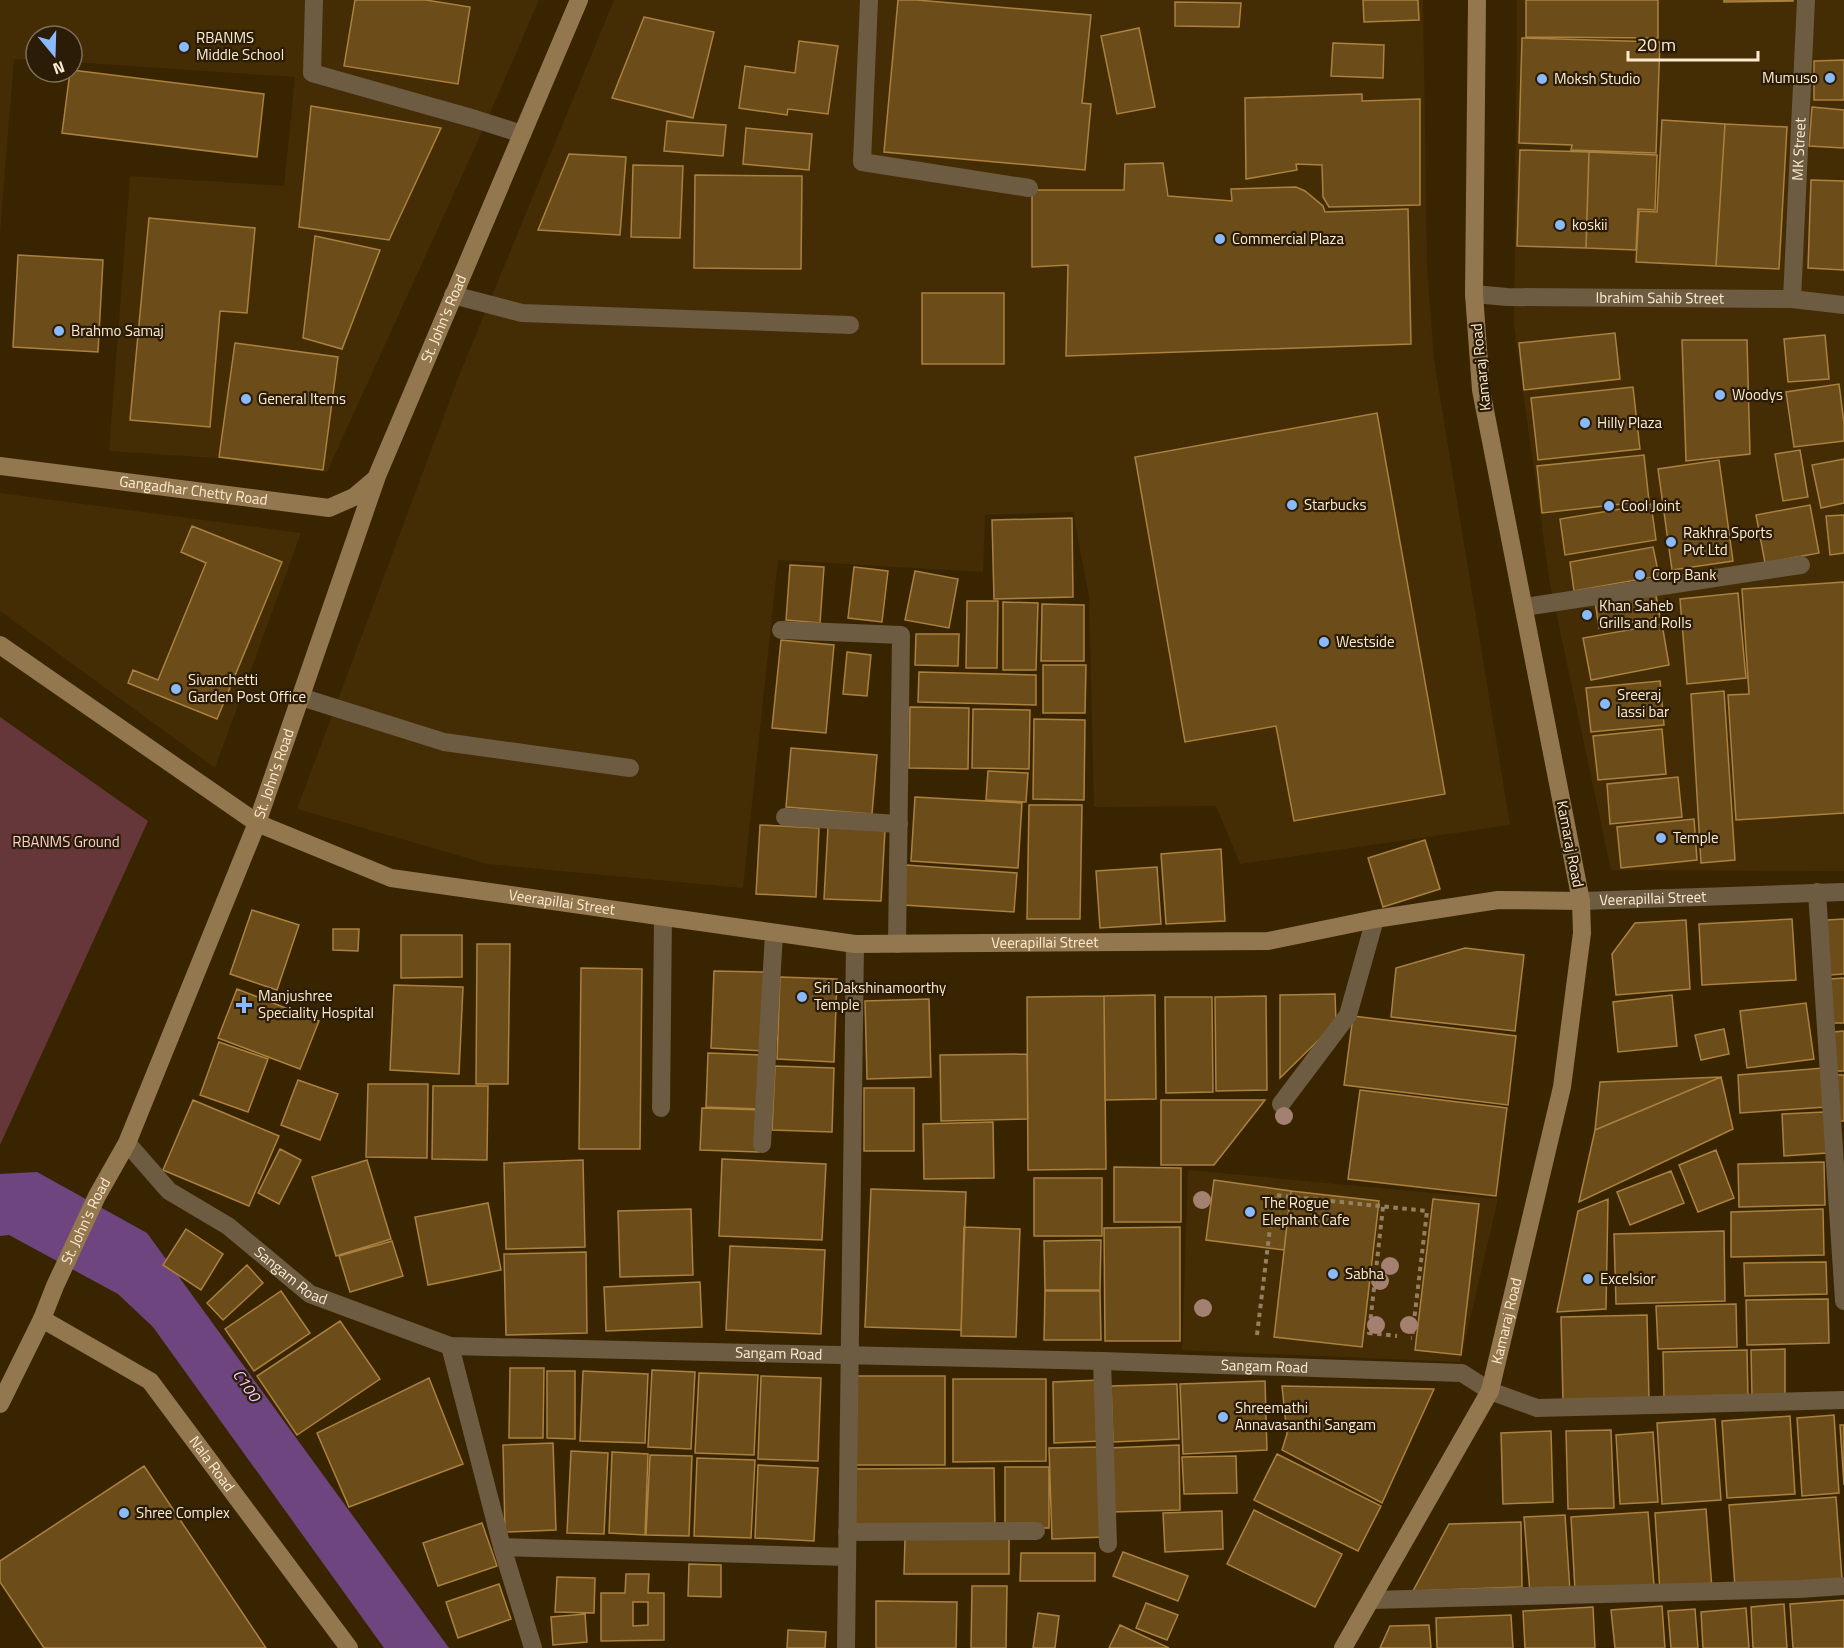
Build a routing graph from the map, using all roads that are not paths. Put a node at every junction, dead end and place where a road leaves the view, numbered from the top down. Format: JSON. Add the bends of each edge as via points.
{"nodes":[{"id":1,"x":314,"y":0,"type":"edge"},
{"id":2,"x":579,"y":0,"type":"edge"},
{"id":3,"x":869,"y":0,"type":"edge"},
{"id":4,"x":1477,"y":0,"type":"edge"},
{"id":5,"x":1806,"y":0,"type":"edge"},
{"id":6,"x":522,"y":134,"type":"junction"},
{"id":7,"x":1029,"y":188,"type":"dead end"},
{"id":8,"x":1474,"y":294,"type":"junction"},
{"id":9,"x":453,"y":295,"type":"junction"},
{"id":10,"x":1792,"y":299,"type":"junction"},
{"id":11,"x":1844,"y":305,"type":"edge"},
{"id":12,"x":850,"y":325,"type":"dead end"},
{"id":13,"x":0,"y":466,"type":"edge"},
{"id":14,"x":377,"y":476,"type":"junction"},
{"id":15,"x":1800,"y":565,"type":"dead end"},
{"id":16,"x":1524,"y":607,"type":"junction"},
{"id":17,"x":781,"y":630,"type":"dead end"},
{"id":18,"x":0,"y":645,"type":"edge"},
{"id":19,"x":301,"y":697,"type":"junction"},
{"id":20,"x":630,"y":768,"type":"dead end"},
{"id":21,"x":785,"y":817,"type":"dead end"},
{"id":22,"x":257,"y":823,"type":"junction"},
{"id":23,"x":899,"y":824,"type":"junction"},
{"id":24,"x":1817,"y":892,"type":"junction"},
{"id":25,"x":1844,"y":892,"type":"edge"},
{"id":26,"x":1581,"y":901,"type":"junction"},
{"id":27,"x":663,"y":917,"type":"junction"},
{"id":28,"x":1375,"y":919,"type":"junction"},
{"id":29,"x":774,"y":933,"type":"junction"},
{"id":30,"x":855,"y":944,"type":"junction"},
{"id":31,"x":897,"y":944,"type":"junction"},
{"id":32,"x":1281,"y":1104,"type":"dead end"},
{"id":33,"x":661,"y":1108,"type":"dead end"},
{"id":34,"x":127,"y":1143,"type":"junction"},
{"id":35,"x":762,"y":1144,"type":"dead end"},
{"id":36,"x":1844,"y":1301,"type":"edge"},
{"id":37,"x":42,"y":1319,"type":"junction"},
{"id":38,"x":450,"y":1346,"type":"junction"},
{"id":39,"x":849,"y":1354,"type":"junction"},
{"id":40,"x":1102,"y":1360,"type":"junction"},
{"id":41,"x":7,"y":1373,"type":"edge"},
{"id":42,"x":1490,"y":1391,"type":"junction"},
{"id":43,"x":1844,"y":1400,"type":"edge"},
{"id":44,"x":0,"y":1404,"type":"edge"},
{"id":45,"x":1036,"y":1531,"type":"dead end"},
{"id":46,"x":848,"y":1532,"type":"junction"},
{"id":47,"x":1108,"y":1544,"type":"dead end"},
{"id":48,"x":502,"y":1546,"type":"junction"},
{"id":49,"x":847,"y":1557,"type":"junction"},
{"id":50,"x":1844,"y":1586,"type":"edge"},
{"id":51,"x":1371,"y":1600,"type":"junction"},
{"id":52,"x":349,"y":1648,"type":"edge"},
{"id":53,"x":533,"y":1648,"type":"edge"},
{"id":54,"x":846,"y":1648,"type":"edge"},
{"id":55,"x":1343,"y":1648,"type":"edge"}],
"edges":[{"from":1,"to":6,"type":"street","via":[[312,74]]},
{"from":2,"to":6,"type":"street","name":"St. John's Road"},
{"from":3,"to":7,"type":"street","via":[[862,162]]},
{"from":4,"to":8,"type":"street","name":"Kamaraj Road"},
{"from":5,"to":10,"type":"street","name":"MK Street"},
{"from":6,"to":9,"type":"street","name":"St. John's Road"},
{"from":8,"to":10,"type":"street","name":"Ibrahim Sahib Street"},
{"from":8,"to":16,"type":"street","name":"Kamaraj Road","via":[[1481,390]]},
{"from":9,"to":12,"type":"street","via":[[522,313]]},
{"from":9,"to":14,"type":"street","name":"St. John's Road"},
{"from":10,"to":11,"type":"street","name":"Ibrahim Sahib Street"},
{"from":13,"to":14,"type":"street","name":"Gangadhar Chetty Road","via":[[329,508],[354,497]]},
{"from":14,"to":19,"type":"street","name":"St. John's Road"},
{"from":15,"to":16,"type":"street"},
{"from":16,"to":26,"type":"street","name":"Kamaraj Road"},
{"from":17,"to":23,"type":"street","via":[[901,635]]},
{"from":18,"to":22,"type":"street"},
{"from":19,"to":20,"type":"street","via":[[444,742]]},
{"from":19,"to":22,"type":"street","name":"St. John's Road"},
{"from":21,"to":23,"type":"street"},
{"from":22,"to":27,"type":"street","name":"Veerapillai Street","via":[[391,878]]},
{"from":22,"to":34,"type":"street","name":"St. John's Road"},
{"from":23,"to":31,"type":"street"},
{"from":24,"to":25,"type":"street","name":"Veerapillai Street"},
{"from":24,"to":26,"type":"street","name":"Veerapillai Street"},
{"from":24,"to":36,"type":"street"},
{"from":26,"to":28,"type":"street","name":"Veerapillai Street","via":[[1498,900]]},
{"from":26,"to":42,"type":"street","name":"Kamaraj Road","via":[[1582,933],[1562,1087]]},
{"from":27,"to":29,"type":"street","name":"Veerapillai Street"},
{"from":27,"to":33,"type":"street"},
{"from":28,"to":31,"type":"street","name":"Veerapillai Street","via":[[1268,941]]},
{"from":28,"to":32,"type":"street","via":[[1348,1015]]},
{"from":29,"to":30,"type":"street","name":"Veerapillai Street"},
{"from":29,"to":35,"type":"street"},
{"from":30,"to":31,"type":"street","name":"Veerapillai Street"},
{"from":30,"to":39,"type":"street"},
{"from":34,"to":37,"type":"street","name":"St. John's Road","via":[[97,1196]]},
{"from":34,"to":38,"type":"street","name":"Sangam Road","via":[[169,1191],[228,1226],[310,1294]]},
{"from":37,"to":41,"type":"street","name":"St. John's Road"},
{"from":37,"to":52,"type":"street","name":"Nala Road","via":[[150,1381]]},
{"from":38,"to":39,"type":"street","name":"Sangam Road"},
{"from":38,"to":48,"type":"street"},
{"from":39,"to":40,"type":"street","name":"Sangam Road"},
{"from":39,"to":46,"type":"street"},
{"from":40,"to":42,"type":"street","name":"Sangam Road","via":[[1462,1373]]},
{"from":40,"to":47,"type":"street"},
{"from":41,"to":44,"type":"street","name":"St. John's Road"},
{"from":42,"to":43,"type":"street","name":"Sangam Road","via":[[1537,1408]]},
{"from":42,"to":51,"type":"street","name":"Kamaraj Road"},
{"from":45,"to":46,"type":"street"},
{"from":46,"to":49,"type":"street"},
{"from":48,"to":49,"type":"street"},
{"from":48,"to":53,"type":"street"},
{"from":49,"to":54,"type":"street"},
{"from":50,"to":51,"type":"street"},
{"from":51,"to":55,"type":"street","name":"Kamaraj Road"}]}
